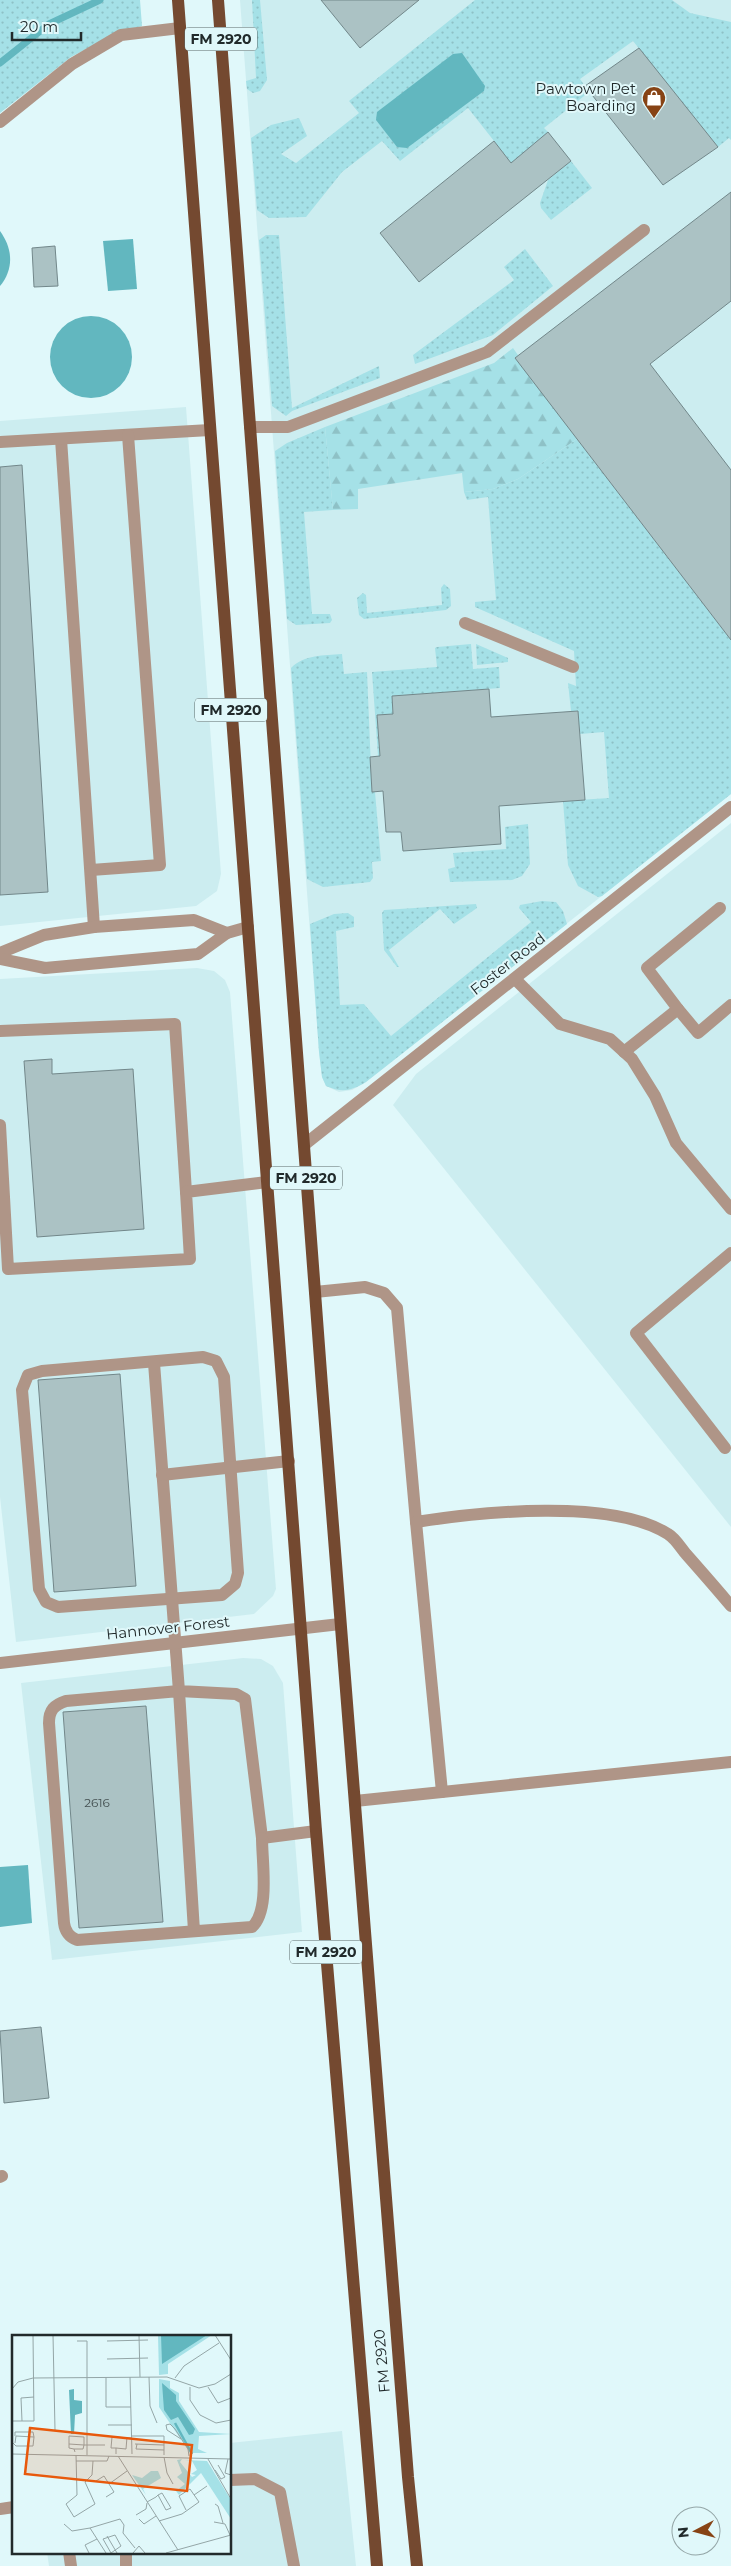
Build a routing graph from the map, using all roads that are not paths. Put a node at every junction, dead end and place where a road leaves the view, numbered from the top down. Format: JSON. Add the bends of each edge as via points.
{"nodes":[{"id":1,"x":178,"y":0,"type":"edge"},
{"id":2,"x":218,"y":0,"type":"edge"},
{"id":3,"x":180,"y":28,"type":"junction"},
{"id":4,"x":0,"y":122,"type":"edge"},
{"id":5,"x":644,"y":230,"type":"dead end"},
{"id":6,"x":250,"y":427,"type":"junction"},
{"id":7,"x":210,"y":430,"type":"junction"},
{"id":8,"x":128,"y":435,"type":"junction"},
{"id":9,"x":61,"y":439,"type":"junction"},
{"id":10,"x":0,"y":442,"type":"edge"},
{"id":11,"x":465,"y":623,"type":"dead end"},
{"id":12,"x":573,"y":667,"type":"dead end"},
{"id":13,"x":731,"y":807,"type":"edge"},
{"id":14,"x":90,"y":870,"type":"junction"},
{"id":15,"x":720,"y":908,"type":"dead end"},
{"id":16,"x":94,"y":927,"type":"junction"},
{"id":17,"x":248,"y":928,"type":"junction"},
{"id":18,"x":227,"y":933,"type":"junction"},
{"id":19,"x":0,"y":953,"type":"edge"},
{"id":20,"x":0,"y":959,"type":"edge"},
{"id":21,"x":515,"y":979,"type":"junction"},
{"id":22,"x":731,"y":1005,"type":"edge"},
{"id":23,"x":678,"y":1009,"type":"junction"},
{"id":24,"x":0,"y":1031,"type":"edge"},
{"id":25,"x":624,"y":1052,"type":"junction"},
{"id":26,"x":0,"y":1125,"type":"edge"},
{"id":27,"x":304,"y":1145,"type":"junction"},
{"id":28,"x":267,"y":1182,"type":"junction"},
{"id":29,"x":186,"y":1192,"type":"junction"},
{"id":30,"x":731,"y":1209,"type":"edge"},
{"id":31,"x":731,"y":1253,"type":"edge"},
{"id":32,"x":315,"y":1292,"type":"junction"},
{"id":33,"x":154,"y":1363,"type":"junction"},
{"id":34,"x":725,"y":1448,"type":"dead end"},
{"id":35,"x":289,"y":1461,"type":"junction"},
{"id":36,"x":231,"y":1469,"type":"junction"},
{"id":37,"x":162,"y":1475,"type":"junction"},
{"id":38,"x":416,"y":1522,"type":"junction"},
{"id":39,"x":171,"y":1601,"type":"junction"},
{"id":40,"x":731,"y":1606,"type":"edge"},
{"id":41,"x":340,"y":1624,"type":"junction"},
{"id":42,"x":301,"y":1630,"type":"junction"},
{"id":43,"x":175,"y":1644,"type":"junction"},
{"id":44,"x":0,"y":1663,"type":"edge"},
{"id":45,"x":180,"y":1690,"type":"junction"},
{"id":46,"x":731,"y":1762,"type":"edge"},
{"id":47,"x":442,"y":1792,"type":"junction"},
{"id":48,"x":355,"y":1801,"type":"junction"},
{"id":49,"x":316,"y":1831,"type":"junction"},
{"id":50,"x":262,"y":1838,"type":"junction"},
{"id":51,"x":194,"y":1931,"type":"junction"},
{"id":52,"x":231,"y":2480,"type":"edge"},
{"id":53,"x":377,"y":2565,"type":"edge"},
{"id":54,"x":294,"y":2566,"type":"edge"},
{"id":55,"x":417,"y":2566,"type":"edge"}],
"edges":[{"from":1,"to":3,"type":"main road","name":"FM 2920","number":"FM 2920"},
{"from":2,"to":6,"type":"main road","name":"FM 2920","number":"FM 2920"},
{"from":3,"to":4,"type":"street","via":[[121,35],[72,64]]},
{"from":3,"to":7,"type":"main road","name":"FM 2920","number":"FM 2920"},
{"from":5,"to":6,"type":"street","via":[[487,352],[288,426]]},
{"from":6,"to":27,"type":"main road","name":"FM 2920","number":"FM 2920"},
{"from":7,"to":8,"type":"street"},
{"from":7,"to":17,"type":"main road","name":"FM 2920","number":"FM 2920"},
{"from":8,"to":9,"type":"street"},
{"from":8,"to":14,"type":"street","via":[[160,865]]},
{"from":9,"to":10,"type":"street"},
{"from":9,"to":14,"type":"street"},
{"from":11,"to":12,"type":"street"},
{"from":13,"to":21,"type":"street","name":"Foster Road"},
{"from":14,"to":16,"type":"street"},
{"from":15,"to":23,"type":"street","via":[[647,968]]},
{"from":16,"to":18,"type":"street","via":[[194,920]]},
{"from":16,"to":19,"type":"street","via":[[44,935]]},
{"from":17,"to":18,"type":"street"},
{"from":17,"to":28,"type":"main road","name":"FM 2920","number":"FM 2920"},
{"from":18,"to":20,"type":"street","via":[[198,954],[45,968]]},
{"from":21,"to":25,"type":"street","via":[[560,1024],[610,1038]]},
{"from":21,"to":27,"type":"street","name":"Foster Road"},
{"from":22,"to":23,"type":"street","via":[[698,1033]]},
{"from":23,"to":25,"type":"street"},
{"from":24,"to":29,"type":"street","via":[[175,1024]]},
{"from":25,"to":30,"type":"street","via":[[632,1059],[655,1096],[676,1143]]},
{"from":26,"to":29,"type":"street","via":[[8,1269],[190,1258]]},
{"from":27,"to":32,"type":"main road","name":"FM 2920","number":"FM 2920"},
{"from":28,"to":29,"type":"street"},
{"from":28,"to":35,"type":"main road","name":"FM 2920","number":"FM 2920"},
{"from":31,"to":34,"type":"street","via":[[636,1333]]},
{"from":32,"to":38,"type":"street","via":[[365,1287],[384,1293],[398,1308]]},
{"from":32,"to":41,"type":"main road","name":"FM 2920","number":"FM 2920"},
{"from":33,"to":36,"type":"street","via":[[203,1357],[216,1361],[224,1377]]},
{"from":33,"to":37,"type":"street"},
{"from":33,"to":39,"type":"street","via":[[42,1371],[28,1375],[22,1390],[38,1589],[46,1602],[58,1607]]},
{"from":35,"to":36,"type":"street"},
{"from":35,"to":42,"type":"main road","name":"FM 2920","number":"FM 2920"},
{"from":36,"to":37,"type":"street"},
{"from":36,"to":39,"type":"street","via":[[238,1573],[235,1584],[222,1596]]},
{"from":37,"to":39,"type":"street"},
{"from":38,"to":40,"type":"street","via":[[472,1513],[528,1511],[598,1514],[641,1522],[670,1534]]},
{"from":38,"to":47,"type":"street"},
{"from":39,"to":43,"type":"street"},
{"from":41,"to":42,"type":"street","name":"Hannover Forest"},
{"from":41,"to":48,"type":"main road","name":"FM 2920","number":"FM 2920"},
{"from":42,"to":43,"type":"street","name":"Hannover Forest"},
{"from":42,"to":49,"type":"main road","name":"FM 2920","number":"FM 2920"},
{"from":43,"to":44,"type":"street","name":"Hannover Forest"},
{"from":43,"to":45,"type":"street"},
{"from":45,"to":50,"type":"street","via":[[236,1694],[245,1699]]},
{"from":45,"to":51,"type":"street"},
{"from":45,"to":51,"type":"street","via":[[66,1701],[55,1705],[49,1723],[67,1933],[77,1940]]},
{"from":46,"to":47,"type":"street"},
{"from":47,"to":48,"type":"street"},
{"from":48,"to":55,"type":"main road","name":"FM 2920","number":"FM 2920"},
{"from":49,"to":50,"type":"street"},
{"from":49,"to":53,"type":"main road","name":"FM 2920","number":"FM 2920"},
{"from":50,"to":51,"type":"street","via":[[263,1905],[256,1922],[252,1927]]},
{"from":52,"to":54,"type":"street","via":[[255,2479],[280,2492]]}]}
